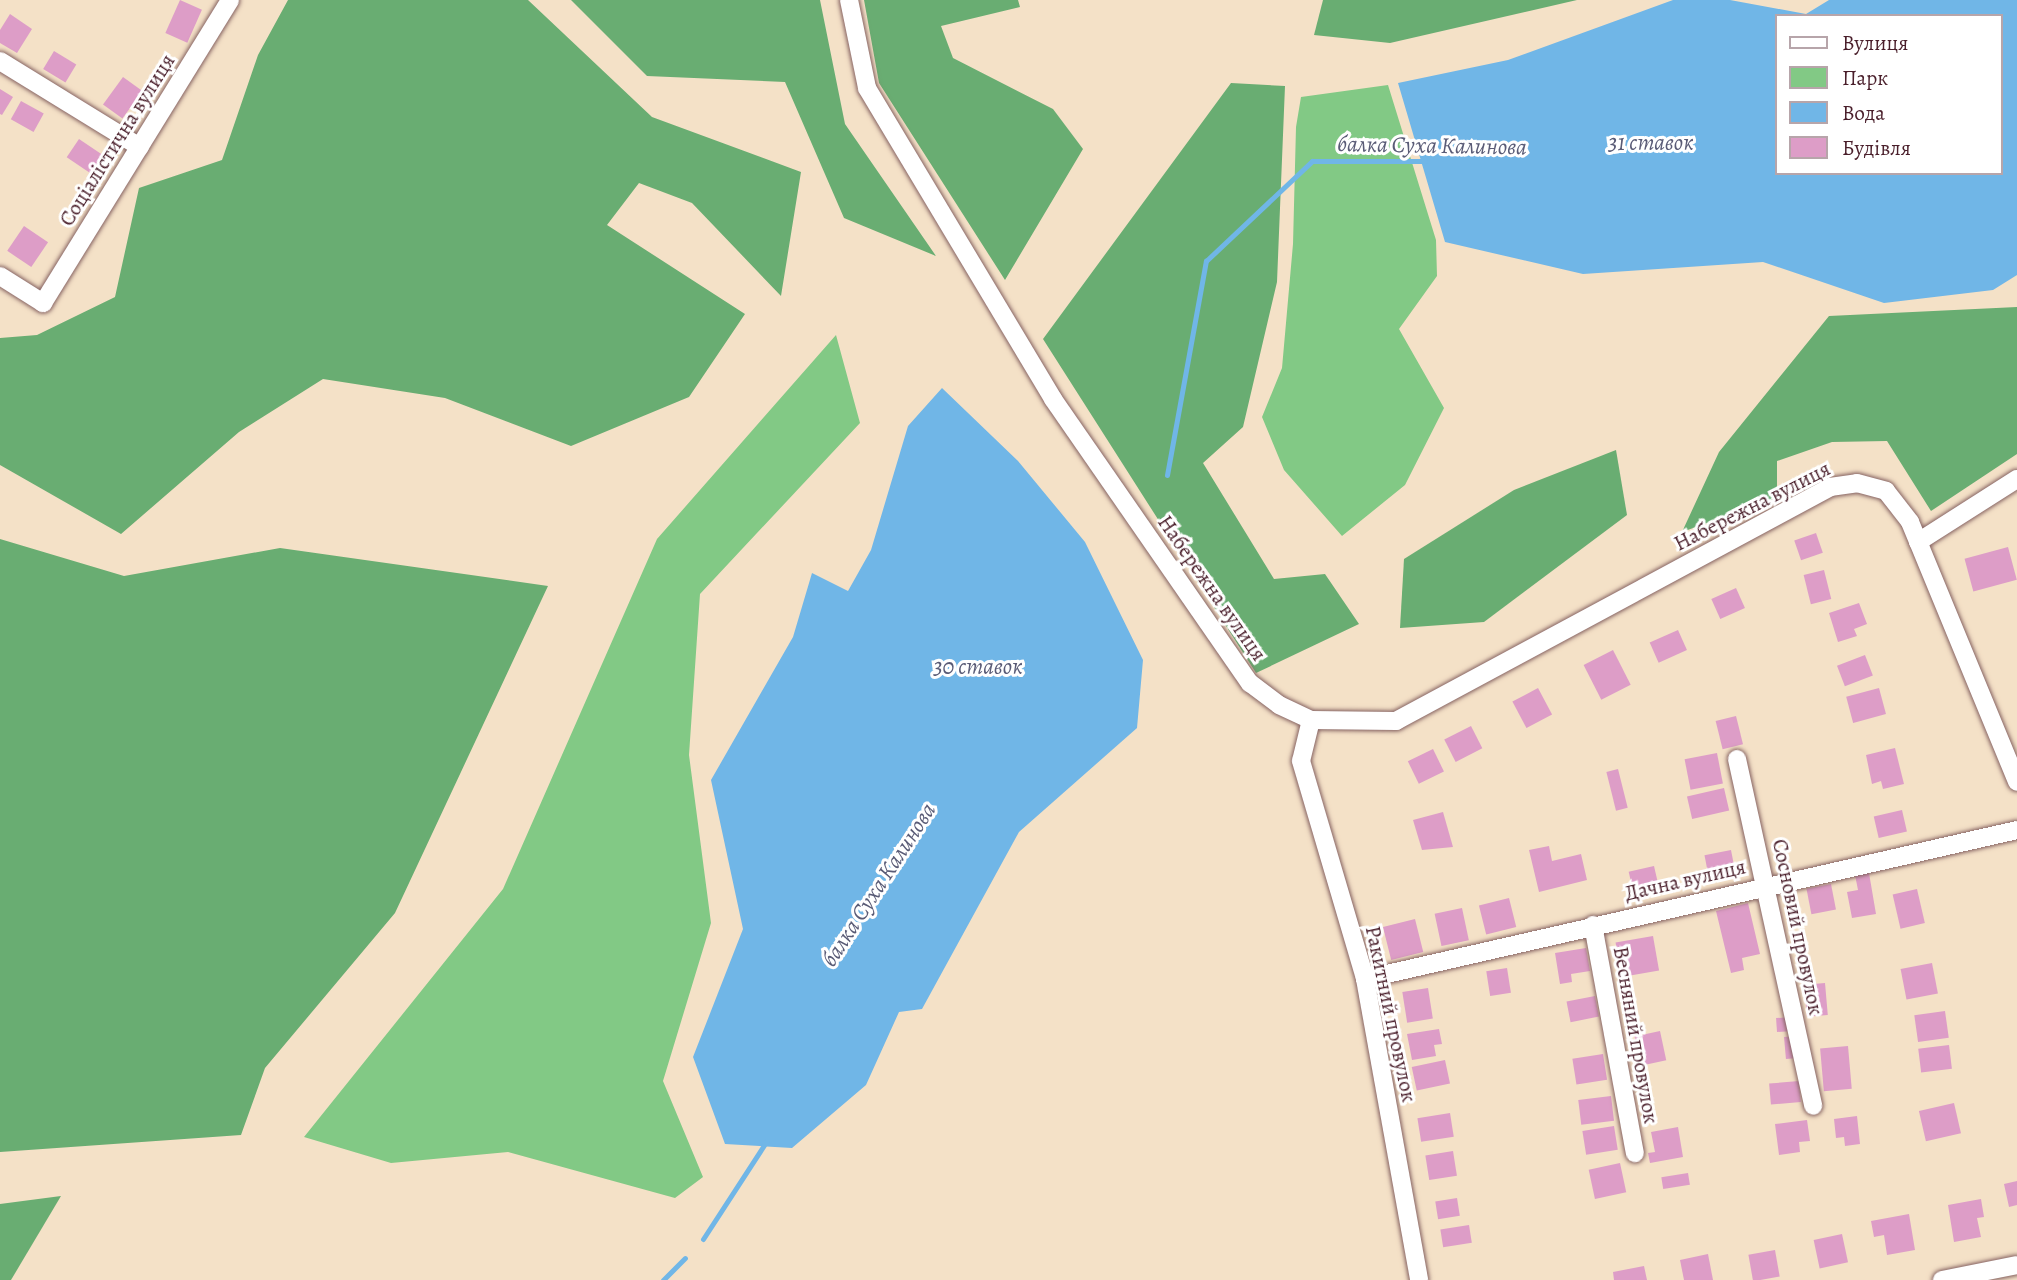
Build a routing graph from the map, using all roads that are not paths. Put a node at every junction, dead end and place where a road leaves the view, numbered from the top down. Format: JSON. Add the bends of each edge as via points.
{"nodes":[{"id":1,"x":849,"y":0,"type":"edge"},
{"id":2,"x":222,"y":3,"type":"edge"},
{"id":3,"x":0,"y":61,"type":"edge"},
{"id":4,"x":140,"y":147,"type":"junction"},
{"id":5,"x":0,"y":276,"type":"edge"},
{"id":6,"x":2017,"y":479,"type":"edge"},
{"id":7,"x":1918,"y":542,"type":"junction"},
{"id":8,"x":1311,"y":720,"type":"junction"},
{"id":9,"x":1737,"y":759,"type":"dead end"},
{"id":10,"x":2017,"y":782,"type":"edge"},
{"id":11,"x":2017,"y":830,"type":"edge"},
{"id":12,"x":1766,"y":884,"type":"junction"},
{"id":13,"x":1593,"y":925,"type":"junction"},
{"id":14,"x":1365,"y":979,"type":"junction"},
{"id":15,"x":1813,"y":1106,"type":"dead end"},
{"id":16,"x":1635,"y":1153,"type":"dead end"},
{"id":17,"x":2017,"y":1265,"type":"edge"},
{"id":18,"x":1419,"y":1280,"type":"edge"},
{"id":19,"x":1942,"y":1280,"type":"edge"}],
"edges":[{"from":1,"to":8,"type":"street","name":"Набережна вулиця","via":[[867,88],[1053,399],[1250,683],[1279,705]]},
{"from":2,"to":4,"type":"street","name":"Соціалістична вулиця"},
{"from":3,"to":4,"type":"street"},
{"from":4,"to":5,"type":"street","name":"Соціалістична вулиця","via":[[43,303]]},
{"from":6,"to":7,"type":"street"},
{"from":7,"to":8,"type":"street","name":"Набережна вулиця","via":[[1898,503],[1872,485],[1843,483],[1413,713],[1378,724]]},
{"from":7,"to":10,"type":"street"},
{"from":8,"to":14,"type":"street","name":"Ракитний провулок","via":[[1301,761]]},
{"from":9,"to":12,"type":"street","name":"Сосновий провулок"},
{"from":11,"to":12,"type":"street","name":"Дачна вулиця"},
{"from":12,"to":13,"type":"street","name":"Дачна вулиця"},
{"from":12,"to":15,"type":"street","name":"Сосновий провулок"},
{"from":13,"to":14,"type":"street","name":"Дачна вулиця"},
{"from":13,"to":16,"type":"street","name":"Весняний провулок"},
{"from":14,"to":18,"type":"street","name":"Ракитний провулок"},
{"from":17,"to":19,"type":"street"}]}
